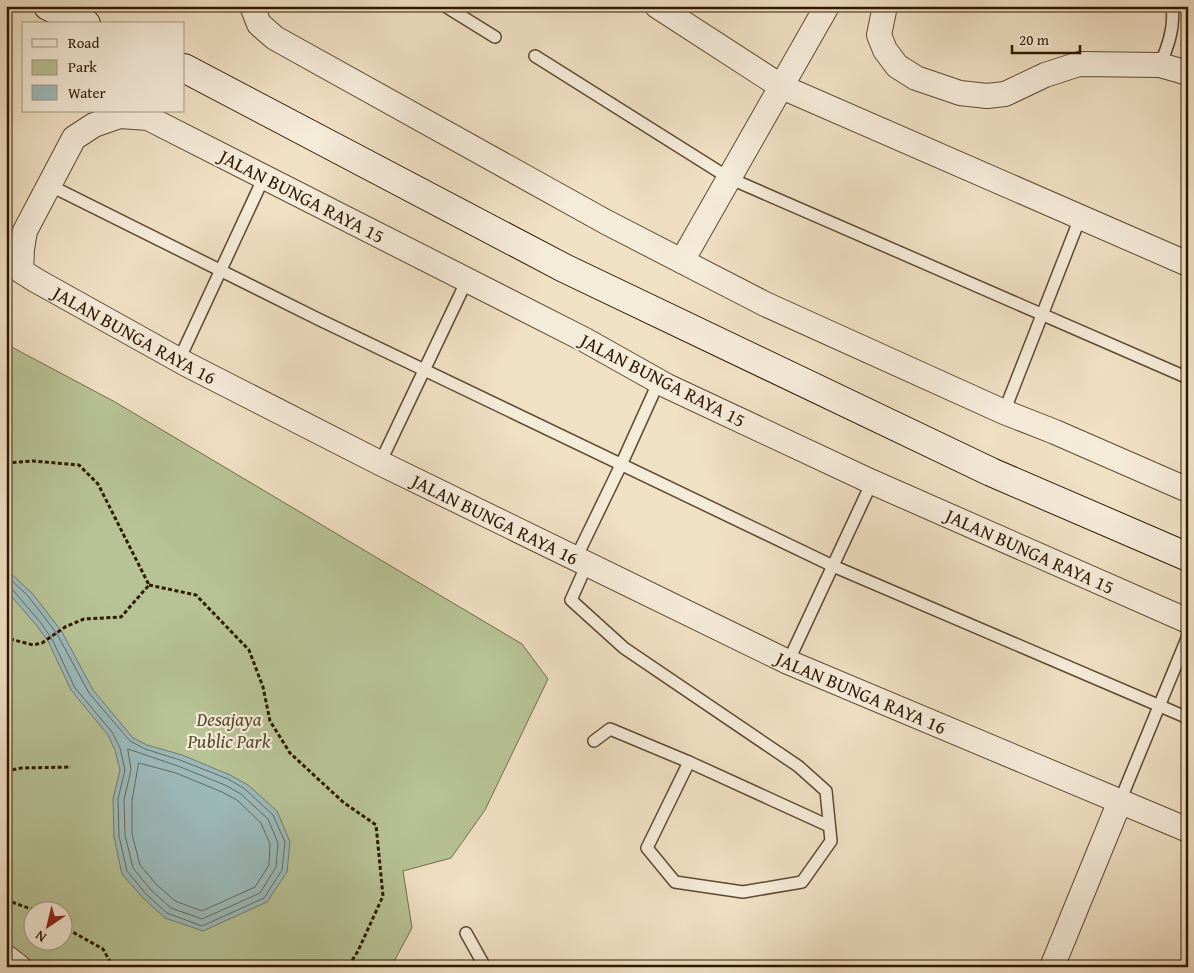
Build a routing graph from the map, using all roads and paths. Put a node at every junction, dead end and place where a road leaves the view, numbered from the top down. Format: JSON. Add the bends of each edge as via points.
{"nodes":[{"id":1,"x":48,"y":6,"type":"edge"},
{"id":2,"x":252,"y":6,"type":"edge"},
{"id":3,"x":445,"y":6,"type":"edge"},
{"id":4,"x":657,"y":6,"type":"edge"},
{"id":5,"x":827,"y":6,"type":"edge"},
{"id":6,"x":885,"y":6,"type":"edge"},
{"id":7,"x":1172,"y":6,"type":"edge"},
{"id":8,"x":82,"y":22,"type":"edge"},
{"id":9,"x":495,"y":37,"type":"dead end"},
{"id":10,"x":535,"y":56,"type":"dead end"},
{"id":11,"x":1160,"y":65,"type":"junction"},
{"id":12,"x":185,"y":69,"type":"edge"},
{"id":13,"x":1188,"y":73,"type":"edge"},
{"id":14,"x":782,"y":87,"type":"junction"},
{"id":15,"x":148,"y":118,"type":"joint"},
{"id":16,"x":264,"y":177,"type":"junction"},
{"id":17,"x":729,"y":178,"type":"junction"},
{"id":18,"x":49,"y":185,"type":"junction"},
{"id":19,"x":1080,"y":218,"type":"junction"},
{"id":20,"x":682,"y":261,"type":"junction"},
{"id":21,"x":1188,"y":264,"type":"edge"},
{"id":22,"x":220,"y":270,"type":"junction"},
{"id":23,"x":467,"y":280,"type":"junction"},
{"id":24,"x":1042,"y":314,"type":"junction"},
{"id":25,"x":179,"y":360,"type":"junction"},
{"id":26,"x":425,"y":370,"type":"junction"},
{"id":27,"x":1188,"y":378,"type":"edge"},
{"id":28,"x":659,"y":381,"type":"junction"},
{"id":29,"x":1004,"y":412,"type":"junction"},
{"id":30,"x":6,"y":463,"type":"edge"},
{"id":31,"x":380,"y":463,"type":"junction"},
{"id":32,"x":621,"y":465,"type":"junction"},
{"id":33,"x":872,"y":482,"type":"junction"},
{"id":34,"x":1188,"y":490,"type":"edge"},
{"id":35,"x":1188,"y":556,"type":"edge"},
{"id":36,"x":581,"y":561,"type":"junction"},
{"id":37,"x":833,"y":566,"type":"junction"},
{"id":38,"x":149,"y":585,"type":"junction"},
{"id":39,"x":1188,"y":621,"type":"edge"},
{"id":40,"x":1188,"y":636,"type":"edge"},
{"id":41,"x":6,"y":638,"type":"edge"},
{"id":42,"x":788,"y":662,"type":"junction"},
{"id":43,"x":1159,"y":706,"type":"junction"},
{"id":44,"x":1188,"y":718,"type":"edge"},
{"id":45,"x":594,"y":741,"type":"dead end"},
{"id":46,"x":689,"y":762,"type":"junction"},
{"id":47,"x":70,"y":768,"type":"dead end"},
{"id":48,"x":6,"y":771,"type":"edge"},
{"id":49,"x":1120,"y":801,"type":"junction"},
{"id":50,"x":829,"y":826,"type":"junction"},
{"id":51,"x":1188,"y":830,"type":"edge"},
{"id":52,"x":6,"y":900,"type":"edge"},
{"id":53,"x":22,"y":906,"type":"edge"},
{"id":54,"x":72,"y":932,"type":"edge"},
{"id":55,"x":466,"y":933,"type":"dead end"},
{"id":56,"x":6,"y":957,"type":"edge"},
{"id":57,"x":19,"y":967,"type":"edge"},
{"id":58,"x":113,"y":967,"type":"edge"},
{"id":59,"x":348,"y":967,"type":"edge"},
{"id":60,"x":485,"y":967,"type":"edge"},
{"id":61,"x":1052,"y":967,"type":"edge"}],
"edges":[{"from":1,"to":8,"type":"street"},
{"from":2,"to":20,"type":"street","via":[[259,24],[275,38]]},
{"from":3,"to":9,"type":"lane"},
{"from":4,"to":14,"type":"street"},
{"from":5,"to":14,"type":"street"},
{"from":6,"to":11,"type":"street","via":[[879,35],[898,66],[916,78],[960,93],[1006,94],[1045,75],[1080,64]]},
{"from":7,"to":11,"type":"lane","via":[[1174,18],[1169,43]]},
{"from":10,"to":17,"type":"lane"},
{"from":11,"to":13,"type":"street"},
{"from":12,"to":35,"type":"street","via":[[564,268],[991,472]]},
{"from":14,"to":17,"type":"street"},
{"from":14,"to":19,"type":"street"},
{"from":15,"to":16,"type":"street","name":"JALAN BUNGA RAYA 15"},
{"from":15,"to":18,"type":"street","name":"JALAN BUNGA RAYA 16","via":[[120,116],[87,129],[74,138]]},
{"from":16,"to":22,"type":"lane"},
{"from":16,"to":23,"type":"street","name":"JALAN BUNGA RAYA 15"},
{"from":17,"to":20,"type":"street"},
{"from":17,"to":24,"type":"lane"},
{"from":18,"to":22,"type":"lane"},
{"from":18,"to":25,"type":"street","name":"JALAN BUNGA RAYA 16","via":[[24,231],[21,271]]},
{"from":19,"to":21,"type":"street"},
{"from":19,"to":24,"type":"lane"},
{"from":20,"to":29,"type":"street","via":[[765,304]]},
{"from":22,"to":25,"type":"lane"},
{"from":22,"to":26,"type":"lane"},
{"from":23,"to":26,"type":"lane"},
{"from":23,"to":28,"type":"street","name":"JALAN BUNGA RAYA 15"},
{"from":24,"to":27,"type":"lane"},
{"from":24,"to":29,"type":"lane"},
{"from":25,"to":31,"type":"street","name":"JALAN BUNGA RAYA 16"},
{"from":26,"to":31,"type":"lane"},
{"from":26,"to":32,"type":"lane"},
{"from":28,"to":32,"type":"lane"},
{"from":28,"to":33,"type":"street","name":"JALAN BUNGA RAYA 15"},
{"from":29,"to":34,"type":"street"},
{"from":30,"to":38,"type":"path","via":[[33,461],[79,465],[98,484]]},
{"from":31,"to":36,"type":"street","name":"JALAN BUNGA RAYA 16"},
{"from":32,"to":36,"type":"lane"},
{"from":32,"to":37,"type":"lane"},
{"from":33,"to":37,"type":"lane"},
{"from":33,"to":39,"type":"street","name":"JALAN BUNGA RAYA 15"},
{"from":36,"to":42,"type":"street","name":"JALAN BUNGA RAYA 16"},
{"from":36,"to":50,"type":"lane","via":[[571,600],[624,648],[798,766],[826,791]]},
{"from":37,"to":42,"type":"lane"},
{"from":37,"to":43,"type":"lane"},
{"from":38,"to":41,"type":"path","via":[[121,617],[84,619],[33,645]]},
{"from":38,"to":59,"type":"path","via":[[196,595],[249,650],[264,687],[270,721],[290,753],[343,802],[376,825],[383,896]]},
{"from":40,"to":43,"type":"lane"},
{"from":42,"to":49,"type":"street","name":"JALAN BUNGA RAYA 16"},
{"from":43,"to":44,"type":"lane"},
{"from":43,"to":49,"type":"lane"},
{"from":45,"to":46,"type":"lane","via":[[610,729]]},
{"from":46,"to":50,"type":"lane"},
{"from":46,"to":50,"type":"lane","via":[[647,848],[675,882],[743,892],[802,882],[830,841]]},
{"from":47,"to":48,"type":"path"},
{"from":49,"to":51,"type":"street","name":"JALAN BUNGA RAYA 16"},
{"from":49,"to":61,"type":"street"},
{"from":52,"to":53,"type":"path"},
{"from":54,"to":58,"type":"path","via":[[103,949]]},
{"from":55,"to":60,"type":"lane"},
{"from":56,"to":57,"type":"street"}]}
